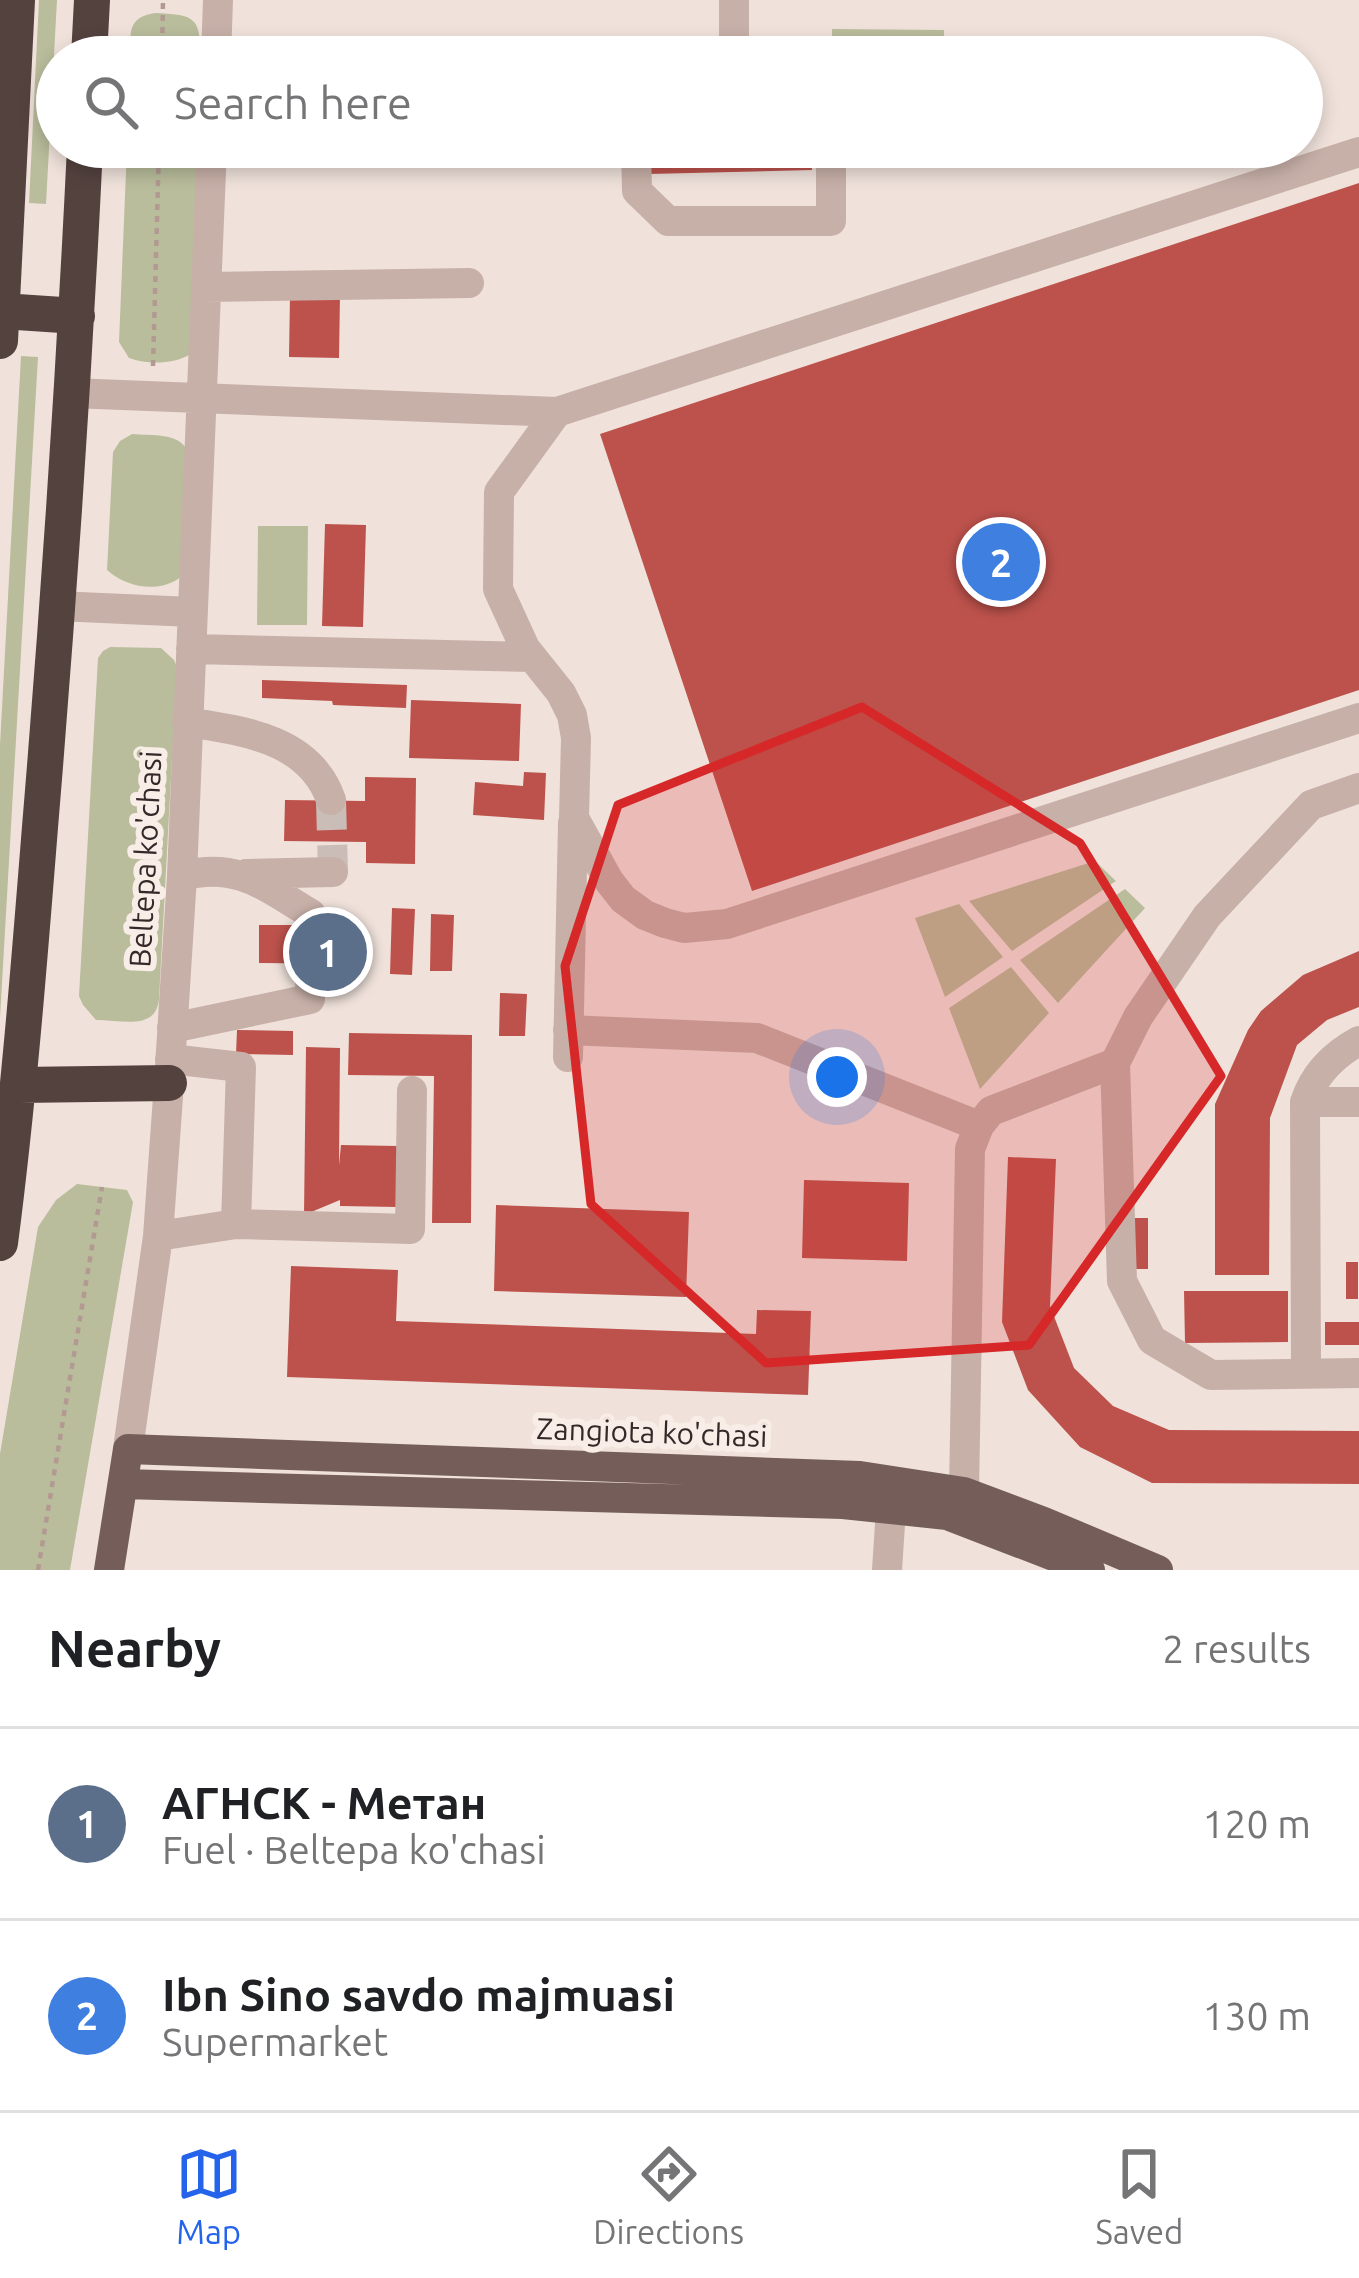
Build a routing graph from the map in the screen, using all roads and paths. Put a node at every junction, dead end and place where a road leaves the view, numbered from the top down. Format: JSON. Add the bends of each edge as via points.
{"nodes":[{"id":1,"x":17,"y":0,"type":"edge"},
{"id":2,"x":92,"y":0,"type":"edge"},
{"id":3,"x":164,"y":0,"type":"edge"},
{"id":4,"x":218,"y":0,"type":"edge"},
{"id":5,"x":734,"y":0,"type":"edge"},
{"id":6,"x":90,"y":36,"type":"edge"},
{"id":7,"x":163,"y":36,"type":"edge"},
{"id":8,"x":217,"y":36,"type":"edge"},
{"id":9,"x":734,"y":36,"type":"edge"},
{"id":10,"x":1359,"y":152,"type":"edge"},
{"id":11,"x":1323,"y":164,"type":"edge"},
{"id":12,"x":84,"y":168,"type":"edge"},
{"id":13,"x":158,"y":168,"type":"edge"},
{"id":14,"x":211,"y":168,"type":"edge"},
{"id":15,"x":636,"y":168,"type":"edge"},
{"id":16,"x":831,"y":168,"type":"edge"},
{"id":17,"x":1310,"y":168,"type":"edge"},
{"id":18,"x":469,"y":284,"type":"dead end"},
{"id":19,"x":206,"y":287,"type":"junction"},
{"id":20,"x":76,"y":316,"type":"junction"},
{"id":21,"x":1,"y":326,"type":"edge"},
{"id":22,"x":71,"y":392,"type":"junction"},
{"id":23,"x":152,"y":395,"type":"junction"},
{"id":24,"x":201,"y":397,"type":"junction"},
{"id":25,"x":557,"y":412,"type":"junction"},
{"id":26,"x":57,"y":606,"type":"junction"},
{"id":27,"x":192,"y":612,"type":"junction"},
{"id":28,"x":190,"y":649,"type":"junction"},
{"id":29,"x":532,"y":657,"type":"junction"},
{"id":30,"x":1359,"y":718,"type":"edge"},
{"id":31,"x":187,"y":722,"type":"junction"},
{"id":32,"x":1359,"y":788,"type":"edge"},
{"id":33,"x":331,"y":800,"type":"tunnel mouth"},
{"id":34,"x":574,"y":818,"type":"junction"},
{"id":35,"x":333,"y":872,"type":"dead end"},
{"id":36,"x":246,"y":874,"type":"junction"},
{"id":37,"x":182,"y":876,"type":"junction"},
{"id":38,"x":311,"y":914,"type":"dead end"},
{"id":39,"x":310,"y":1000,"type":"dead end"},
{"id":40,"x":172,"y":1028,"type":"junction"},
{"id":41,"x":1359,"y":1041,"type":"edge"},
{"id":42,"x":1115,"y":1064,"type":"junction"},
{"id":43,"x":170,"y":1071,"type":"junction"},
{"id":44,"x":19,"y":1085,"type":"junction"},
{"id":45,"x":412,"y":1090,"type":"dead end"},
{"id":46,"x":1305,"y":1102,"type":"junction"},
{"id":47,"x":1359,"y":1102,"type":"edge"},
{"id":48,"x":979,"y":1126,"type":"junction"},
{"id":49,"x":102,"y":1187,"type":"dead end"},
{"id":50,"x":236,"y":1224,"type":"junction"},
{"id":51,"x":158,"y":1236,"type":"junction"},
{"id":52,"x":0,"y":1243,"type":"edge"},
{"id":53,"x":1306,"y":1373,"type":"junction"},
{"id":54,"x":1359,"y":1373,"type":"edge"},
{"id":55,"x":128,"y":1448,"type":"junction"},
{"id":56,"x":123,"y":1484,"type":"junction"},
{"id":57,"x":964,"y":1492,"type":"junction"},
{"id":58,"x":891,"y":1509,"type":"junction"},
{"id":59,"x":1041,"y":1547,"type":"edge"},
{"id":60,"x":38,"y":1570,"type":"edge"},
{"id":61,"x":110,"y":1570,"type":"edge"},
{"id":62,"x":886,"y":1570,"type":"edge"},
{"id":63,"x":1090,"y":1570,"type":"edge"},
{"id":64,"x":1158,"y":1570,"type":"edge"}],
"edges":[{"from":1,"to":21,"type":"highway"},
{"from":2,"to":6,"type":"highway"},
{"from":3,"to":7,"type":"path"},
{"from":4,"to":8,"type":"street"},
{"from":5,"to":9,"type":"street"},
{"from":10,"to":11,"type":"street"},
{"from":12,"to":20,"type":"highway"},
{"from":13,"to":23,"type":"path"},
{"from":14,"to":19,"type":"street","name":"Beltepa ko'chasi"},
{"from":15,"to":16,"type":"street","via":[[637,191],[668,221],[831,221]]},
{"from":17,"to":25,"type":"street"},
{"from":18,"to":19,"type":"street"},
{"from":19,"to":24,"type":"street","name":"Beltepa ko'chasi"},
{"from":20,"to":21,"type":"highway"},
{"from":20,"to":22,"type":"highway"},
{"from":22,"to":23,"type":"street"},
{"from":22,"to":26,"type":"highway"},
{"from":23,"to":24,"type":"street"},
{"from":24,"to":25,"type":"street"},
{"from":24,"to":27,"type":"street","name":"Beltepa ko'chasi"},
{"from":25,"to":29,"type":"street","via":[[499,492],[497,589]]},
{"from":26,"to":27,"type":"street"},
{"from":26,"to":44,"type":"highway"},
{"from":27,"to":28,"type":"street","name":"Beltepa ko'chasi"},
{"from":28,"to":29,"type":"street"},
{"from":28,"to":31,"type":"street","name":"Beltepa ko'chasi"},
{"from":29,"to":34,"type":"street","via":[[572,716]]},
{"from":30,"to":34,"type":"street","via":[[727,924],[684,928],[645,915],[609,881]]},
{"from":31,"to":33,"type":"street","via":[[285,745],[324,778]]},
{"from":31,"to":37,"type":"street","name":"Beltepa ko'chasi"},
{"from":32,"to":42,"type":"street","via":[[1311,805],[1207,916]]},
{"from":34,"to":48,"type":"street","via":[[568,1044],[757,1038]]},
{"from":35,"to":36,"type":"street"},
{"from":36,"to":37,"type":"street"},
{"from":36,"to":38,"type":"street"},
{"from":37,"to":40,"type":"street","name":"Beltepa ko'chasi"},
{"from":39,"to":40,"type":"street"},
{"from":40,"to":43,"type":"street","name":"Beltepa ko'chasi"},
{"from":41,"to":46,"type":"street","via":[[1327,1065]]},
{"from":42,"to":48,"type":"street","via":[[991,1111]]},
{"from":42,"to":53,"type":"street","via":[[1122,1281],[1151,1340],[1211,1375]]},
{"from":43,"to":44,"type":"highway"},
{"from":43,"to":50,"type":"street","via":[[241,1067]]},
{"from":43,"to":51,"type":"street","name":"Beltepa ko'chasi"},
{"from":44,"to":52,"type":"highway"},
{"from":45,"to":50,"type":"street","via":[[410,1229]]},
{"from":46,"to":47,"type":"street"},
{"from":46,"to":53,"type":"street"},
{"from":48,"to":57,"type":"street","via":[[970,1149]]},
{"from":49,"to":60,"type":"path"},
{"from":50,"to":51,"type":"street"},
{"from":51,"to":55,"type":"street","name":"Beltepa ko'chasi"},
{"from":53,"to":54,"type":"street"},
{"from":55,"to":56,"type":"main road","name":"Beltepa ko'chasi"},
{"from":55,"to":57,"type":"main road","name":"Zangiota ko'chasi","via":[[860,1476]]},
{"from":56,"to":58,"type":"main road","name":"Zangiota ko'chasi"},
{"from":56,"to":61,"type":"main road","name":"Beltepa ko'chasi"},
{"from":57,"to":59,"type":"main road","name":"Zangiota ko'chasi"},
{"from":58,"to":59,"type":"main road","name":"Zangiota ko'chasi","via":[[947,1515]]},
{"from":58,"to":62,"type":"street"},
{"from":59,"to":63,"type":"main road","name":"Zangiota ko'chasi"},
{"from":59,"to":64,"type":"main road","name":"Zangiota ko'chasi"}]}
